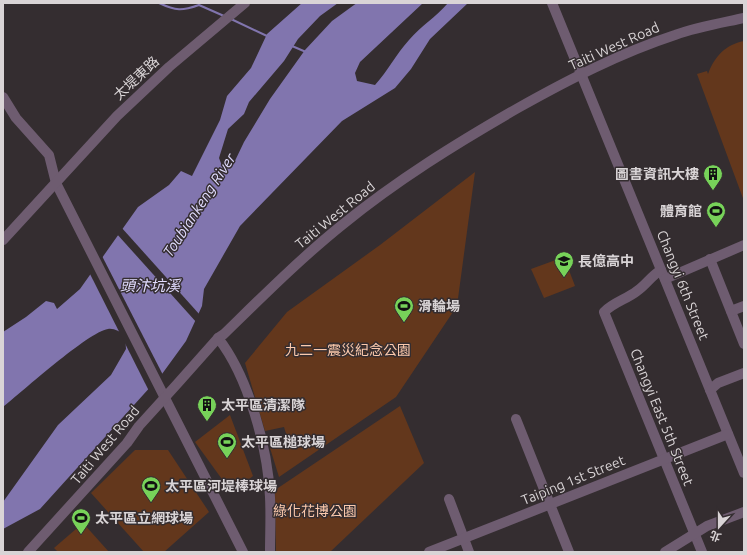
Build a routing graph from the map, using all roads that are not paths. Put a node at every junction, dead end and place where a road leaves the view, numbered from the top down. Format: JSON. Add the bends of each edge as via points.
{"nodes":[{"id":1,"x":245,"y":3,"type":"edge"},
{"id":2,"x":552,"y":3,"type":"edge"},
{"id":3,"x":744,"y":18,"type":"edge"},
{"id":4,"x":581,"y":74,"type":"junction"},
{"id":5,"x":3,"y":96,"type":"edge"},
{"id":6,"x":56,"y":183,"type":"junction"},
{"id":7,"x":3,"y":240,"type":"edge"},
{"id":8,"x":744,"y":245,"type":"edge"},
{"id":9,"x":710,"y":259,"type":"junction"},
{"id":10,"x":663,"y":274,"type":"junction"},
{"id":11,"x":744,"y":306,"type":"edge"},
{"id":12,"x":731,"y":311,"type":"junction"},
{"id":13,"x":218,"y":338,"type":"junction"},
{"id":14,"x":744,"y":344,"type":"edge"},
{"id":15,"x":744,"y":373,"type":"edge"},
{"id":16,"x":710,"y":390,"type":"junction"},
{"id":17,"x":164,"y":399,"type":"junction"},
{"id":18,"x":516,"y":420,"type":"dead end"},
{"id":19,"x":728,"y":434,"type":"junction"},
{"id":20,"x":664,"y":459,"type":"junction"},
{"id":21,"x":744,"y":473,"type":"edge"},
{"id":22,"x":449,"y":499,"type":"dead end"},
{"id":23,"x":550,"y":504,"type":"junction"},
{"id":24,"x":744,"y":512,"type":"edge"},
{"id":25,"x":694,"y":533,"type":"junction"},
{"id":26,"x":463,"y":538,"type":"junction"},
{"id":27,"x":28,"y":552,"type":"edge"},
{"id":28,"x":244,"y":552,"type":"edge"},
{"id":29,"x":270,"y":552,"type":"edge"},
{"id":30,"x":429,"y":552,"type":"edge"},
{"id":31,"x":469,"y":552,"type":"edge"},
{"id":32,"x":569,"y":552,"type":"edge"},
{"id":33,"x":665,"y":552,"type":"edge"},
{"id":34,"x":702,"y":552,"type":"edge"}],
"edges":[{"from":1,"to":6,"type":"street","name":"太堤東路","via":[[169,67],[117,116]]},
{"from":2,"to":4,"type":"street","name":"Changyi 6th Street"},
{"from":3,"to":4,"type":"street","name":"Taiti West Road","via":[[676,34]]},
{"from":4,"to":10,"type":"street","name":"Changyi 6th Street"},
{"from":4,"to":13,"type":"street","name":"Taiti West Road","via":[[473,134],[413,172],[342,225]]},
{"from":5,"to":6,"type":"street","via":[[16,118],[48,154]]},
{"from":6,"to":7,"type":"street","name":"太堤東路"},
{"from":6,"to":17,"type":"street"},
{"from":8,"to":9,"type":"street"},
{"from":9,"to":10,"type":"street"},
{"from":9,"to":12,"type":"street"},
{"from":10,"to":16,"type":"street","name":"Changyi 6th Street"},
{"from":10,"to":20,"type":"street","name":"Changyi East 5th Street","via":[[653,275],[637,292],[604,312]]},
{"from":11,"to":12,"type":"street"},
{"from":12,"to":14,"type":"street"},
{"from":13,"to":17,"type":"street","name":"Taiti West Road"},
{"from":13,"to":29,"type":"street","via":[[243,381],[266,463],[270,497]]},
{"from":15,"to":16,"type":"street","via":[[718,383]]},
{"from":16,"to":19,"type":"street","name":"Changyi 6th Street"},
{"from":17,"to":27,"type":"street","name":"Taiti West Road"},
{"from":17,"to":28,"type":"street"},
{"from":18,"to":23,"type":"street"},
{"from":19,"to":20,"type":"street","name":"Taiping 1st Street"},
{"from":19,"to":21,"type":"street","name":"Changyi 6th Street"},
{"from":20,"to":23,"type":"street","name":"Taiping 1st Street"},
{"from":20,"to":25,"type":"street","name":"Changyi East 5th Street"},
{"from":22,"to":26,"type":"street"},
{"from":23,"to":26,"type":"street","name":"Taiping 1st Street"},
{"from":23,"to":32,"type":"street"},
{"from":24,"to":25,"type":"street"},
{"from":25,"to":33,"type":"street"},
{"from":25,"to":34,"type":"street","name":"Changyi East 5th Street"},
{"from":26,"to":30,"type":"street","name":"Taiping 1st Street"},
{"from":26,"to":31,"type":"street"}]}
